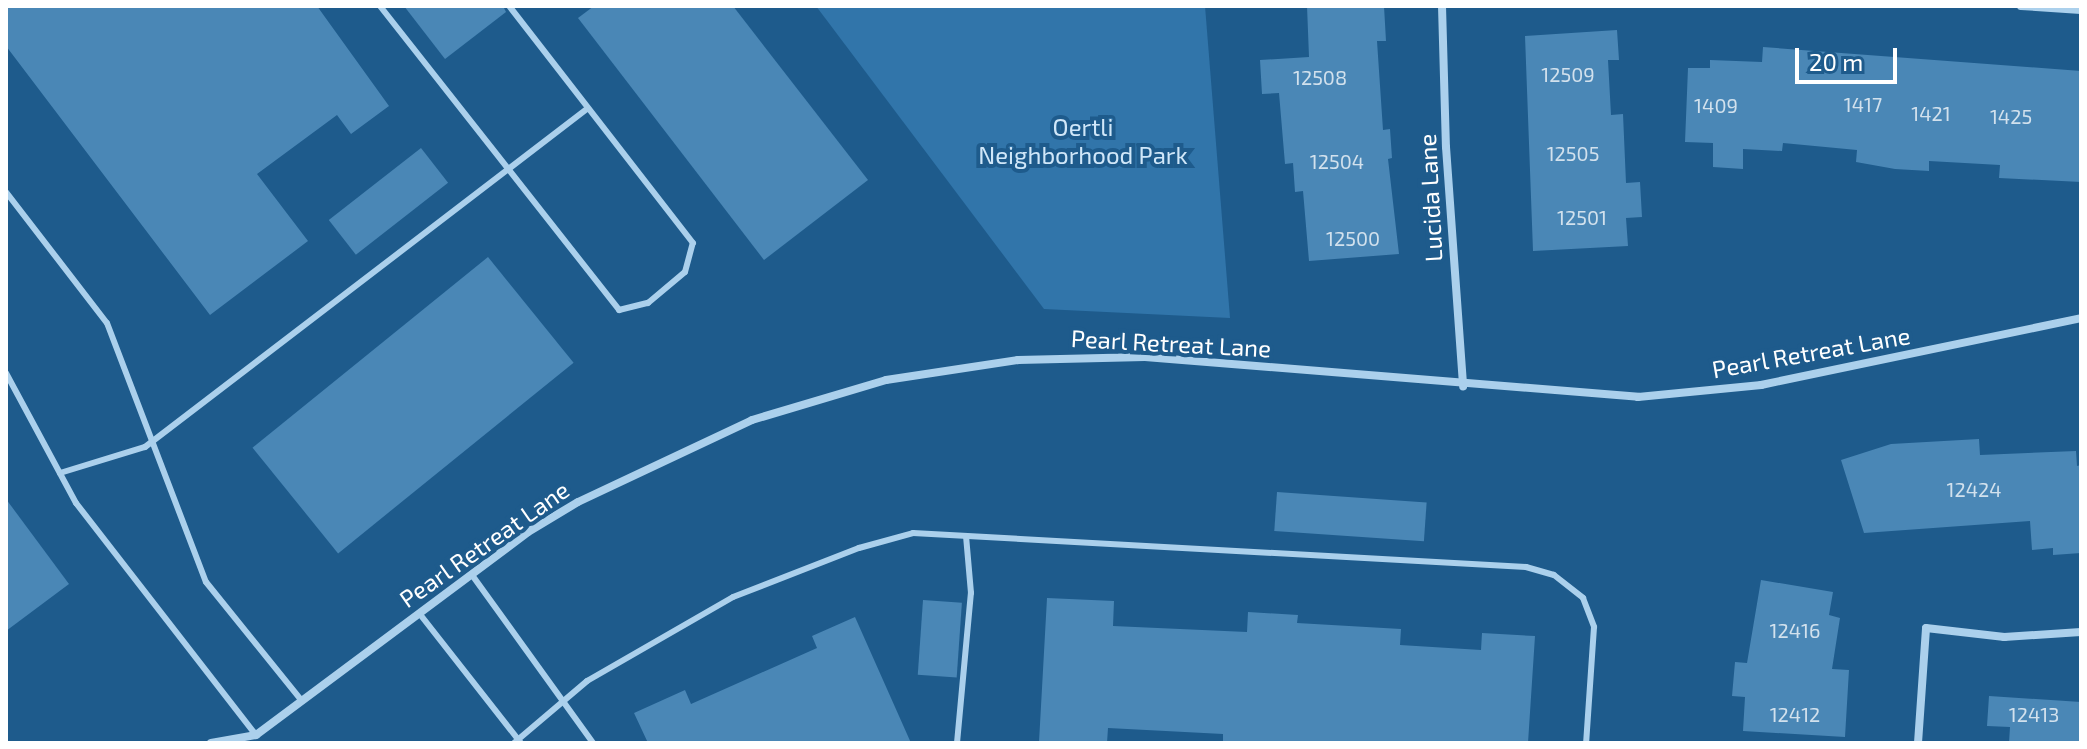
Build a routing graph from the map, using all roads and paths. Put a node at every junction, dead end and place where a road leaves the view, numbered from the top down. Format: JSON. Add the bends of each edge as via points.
{"nodes":[{"id":1,"x":380,"y":6,"type":"edge"},
{"id":2,"x":509,"y":6,"type":"edge"},
{"id":3,"x":1442,"y":6,"type":"edge"},
{"id":4,"x":2021,"y":6,"type":"edge"},
{"id":5,"x":2081,"y":10,"type":"edge"},
{"id":6,"x":587,"y":109,"type":"junction"},
{"id":7,"x":505,"y":171,"type":"junction"},
{"id":8,"x":6,"y":192,"type":"edge"},
{"id":9,"x":2081,"y":318,"type":"edge"},
{"id":10,"x":6,"y":373,"type":"edge"},
{"id":11,"x":1463,"y":386,"type":"junction"},
{"id":12,"x":155,"y":439,"type":"junction"},
{"id":13,"x":60,"y":473,"type":"junction"},
{"id":14,"x":966,"y":536,"type":"junction"},
{"id":15,"x":472,"y":575,"type":"junction"},
{"id":16,"x":419,"y":613,"type":"junction"},
{"id":17,"x":2081,"y":632,"type":"edge"},
{"id":18,"x":302,"y":701,"type":"junction"},
{"id":19,"x":563,"y":702,"type":"junction"},
{"id":20,"x":255,"y":739,"type":"edge"},
{"id":21,"x":517,"y":742,"type":"edge"},
{"id":22,"x":211,"y":743,"type":"edge"},
{"id":23,"x":593,"y":743,"type":"edge"},
{"id":24,"x":957,"y":743,"type":"edge"},
{"id":25,"x":1586,"y":743,"type":"edge"},
{"id":26,"x":1918,"y":743,"type":"edge"}],
"edges":[{"from":1,"to":7,"type":"lane"},
{"from":2,"to":6,"type":"lane"},
{"from":3,"to":11,"type":"street","name":"Lucida Lane"},
{"from":4,"to":5,"type":"street"},
{"from":6,"to":7,"type":"lane"},
{"from":6,"to":7,"type":"lane","via":[[693,243],[685,272],[648,303],[619,310]]},
{"from":7,"to":12,"type":"lane"},
{"from":8,"to":12,"type":"lane","via":[[107,323]]},
{"from":9,"to":11,"type":"street","name":"Pearl Retreat Lane","via":[[1828,372],[1697,392],[1638,397]]},
{"from":10,"to":13,"type":"lane"},
{"from":11,"to":15,"type":"street","name":"Pearl Retreat Lane","via":[[1145,357],[1018,360],[886,380],[766,415],[691,446],[578,502]]},
{"from":12,"to":13,"type":"lane"},
{"from":12,"to":18,"type":"lane","via":[[206,582]]},
{"from":13,"to":20,"type":"lane","via":[[126,572]]},
{"from":14,"to":19,"type":"lane","via":[[913,533],[783,577],[656,638]]},
{"from":14,"to":24,"type":"lane","via":[[971,593]]},
{"from":14,"to":25,"type":"lane","via":[[1526,567],[1554,575],[1583,598],[1594,627]]},
{"from":15,"to":16,"type":"street","name":"Pearl Retreat Lane"},
{"from":15,"to":19,"type":"lane"},
{"from":16,"to":18,"type":"street","name":"Pearl Retreat Lane"},
{"from":16,"to":21,"type":"lane"},
{"from":17,"to":26,"type":"street","via":[[2004,637],[1926,628]]},
{"from":18,"to":20,"type":"street","name":"Pearl Retreat Lane"},
{"from":19,"to":21,"type":"lane"},
{"from":19,"to":23,"type":"lane"},
{"from":20,"to":22,"type":"street","name":"Pearl Retreat Lane"}]}
